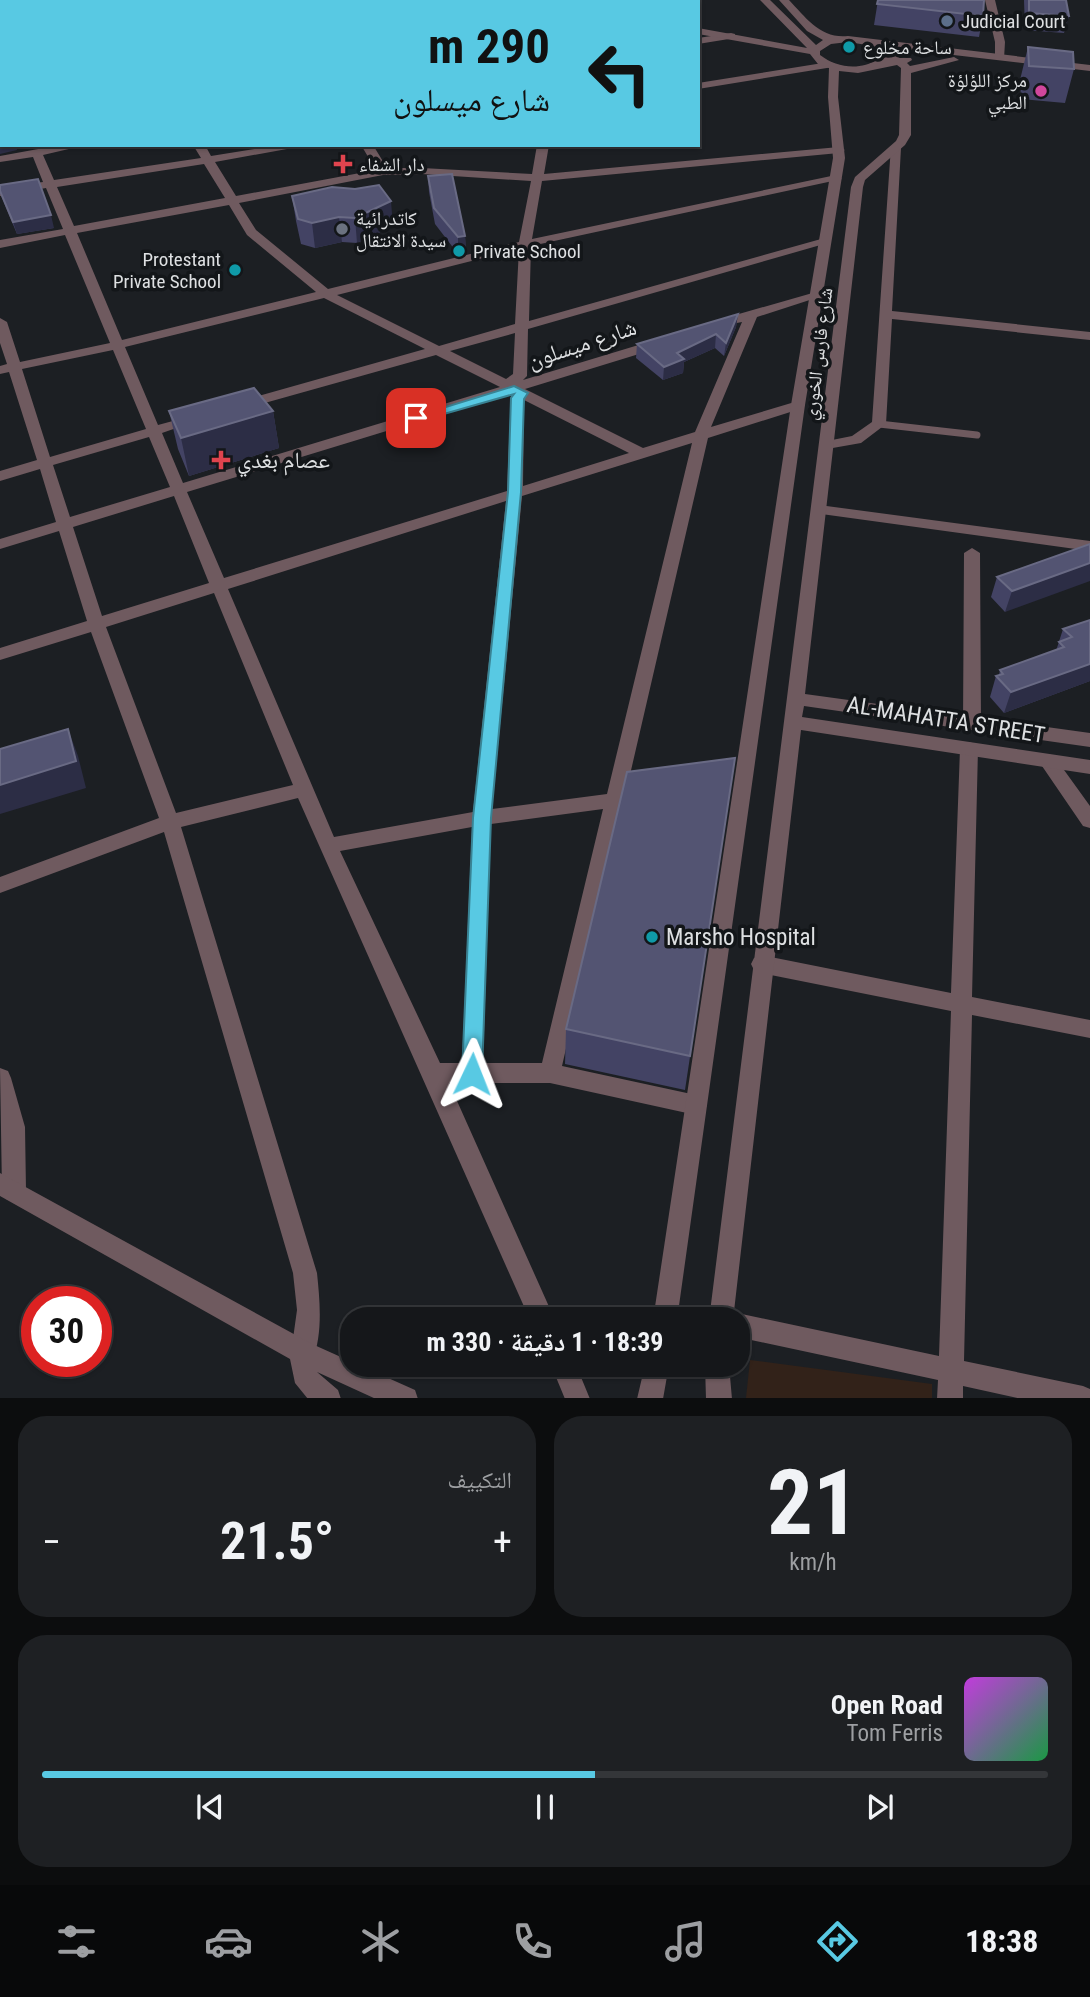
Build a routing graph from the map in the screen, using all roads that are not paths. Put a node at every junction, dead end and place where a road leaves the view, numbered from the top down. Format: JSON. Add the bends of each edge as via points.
{"nodes":[{"id":1,"x":765,"y":0,"type":"edge"},
{"id":2,"x":784,"y":0,"type":"edge"},
{"id":3,"x":990,"y":0,"type":"edge"},
{"id":4,"x":700,"y":31,"type":"edge"},
{"id":5,"x":732,"y":36,"type":"junction"},
{"id":6,"x":832,"y":40,"type":"junction"},
{"id":7,"x":700,"y":41,"type":"edge"},
{"id":8,"x":865,"y":42,"type":"junction"},
{"id":9,"x":879,"y":48,"type":"junction"},
{"id":10,"x":814,"y":51,"type":"junction"},
{"id":11,"x":1000,"y":57,"type":"junction"},
{"id":12,"x":831,"y":66,"type":"junction"},
{"id":13,"x":903,"y":66,"type":"junction"},
{"id":14,"x":873,"y":67,"type":"junction"},
{"id":15,"x":1090,"y":68,"type":"edge"},
{"id":16,"x":1090,"y":76,"type":"edge"},
{"id":17,"x":700,"y":86,"type":"edge"},
{"id":18,"x":59,"y":147,"type":"edge"},
{"id":19,"x":200,"y":147,"type":"edge"},
{"id":20,"x":292,"y":147,"type":"edge"},
{"id":21,"x":368,"y":147,"type":"edge"},
{"id":22,"x":543,"y":147,"type":"edge"},
{"id":23,"x":895,"y":148,"type":"junction"},
{"id":24,"x":839,"y":149,"type":"junction"},
{"id":25,"x":37,"y":153,"type":"junction"},
{"id":26,"x":0,"y":159,"type":"edge"},
{"id":27,"x":207,"y":161,"type":"junction"},
{"id":28,"x":383,"y":172,"type":"junction"},
{"id":29,"x":535,"y":178,"type":"junction"},
{"id":30,"x":836,"y":179,"type":"junction"},
{"id":31,"x":50,"y":184,"type":"junction"},
{"id":32,"x":0,"y":192,"type":"edge"},
{"id":33,"x":231,"y":201,"type":"junction"},
{"id":34,"x":70,"y":231,"type":"junction"},
{"id":35,"x":825,"y":242,"type":"junction"},
{"id":36,"x":0,"y":244,"type":"edge"},
{"id":37,"x":525,"y":244,"type":"junction"},
{"id":38,"x":326,"y":294,"type":"junction"},
{"id":39,"x":816,"y":296,"type":"junction"},
{"id":40,"x":752,"y":313,"type":"junction"},
{"id":41,"x":886,"y":314,"type":"junction"},
{"id":42,"x":0,"y":322,"type":"edge"},
{"id":43,"x":523,"y":326,"type":"junction"},
{"id":44,"x":699,"y":330,"type":"edge"},
{"id":45,"x":1090,"y":336,"type":"edge"},
{"id":46,"x":673,"y":339,"type":"edge"},
{"id":47,"x":118,"y":345,"type":"junction"},
{"id":48,"x":437,"y":349,"type":"junction"},
{"id":49,"x":7,"y":369,"type":"edge"},
{"id":50,"x":514,"y":390,"type":"junction"},
{"id":51,"x":799,"y":405,"type":"junction"},
{"id":52,"x":231,"y":408,"type":"edge"},
{"id":53,"x":205,"y":416,"type":"edge"},
{"id":54,"x":879,"y":424,"type":"junction"},
{"id":55,"x":154,"y":430,"type":"junction"},
{"id":56,"x":701,"y":435,"type":"junction"},
{"id":57,"x":977,"y":435,"type":"dead end"},
{"id":58,"x":827,"y":445,"type":"junction"},
{"id":59,"x":641,"y":453,"type":"junction"},
{"id":60,"x":45,"y":462,"type":"junction"},
{"id":61,"x":0,"y":476,"type":"edge"},
{"id":62,"x":178,"y":489,"type":"junction"},
{"id":63,"x":514,"y":492,"type":"junction"},
{"id":64,"x":819,"y":510,"type":"junction"},
{"id":65,"x":66,"y":524,"type":"junction"},
{"id":66,"x":0,"y":544,"type":"edge"},
{"id":67,"x":1090,"y":546,"type":"edge"},
{"id":68,"x":972,"y":553,"type":"dead end"},
{"id":69,"x":218,"y":584,"type":"junction"},
{"id":70,"x":97,"y":626,"type":"junction"},
{"id":71,"x":0,"y":654,"type":"edge"},
{"id":72,"x":797,"y":699,"type":"junction"},
{"id":73,"x":794,"y":722,"type":"junction"},
{"id":74,"x":972,"y":724,"type":"junction"},
{"id":75,"x":1090,"y":740,"type":"edge"},
{"id":76,"x":969,"y":749,"type":"junction"},
{"id":77,"x":1048,"y":761,"type":"junction"},
{"id":78,"x":1090,"y":767,"type":"edge"},
{"id":79,"x":744,"y":784,"type":"junction"},
{"id":80,"x":718,"y":787,"type":"edge"},
{"id":81,"x":304,"y":789,"type":"junction"},
{"id":82,"x":641,"y":797,"type":"edge"},
{"id":83,"x":615,"y":800,"type":"junction"},
{"id":84,"x":482,"y":818,"type":"junction"},
{"id":85,"x":1090,"y":821,"type":"edge"},
{"id":86,"x":170,"y":822,"type":"junction"},
{"id":87,"x":328,"y":846,"type":"junction"},
{"id":88,"x":0,"y":885,"type":"edge"},
{"id":89,"x":761,"y":964,"type":"junction"},
{"id":90,"x":961,"y":1004,"type":"junction"},
{"id":91,"x":1090,"y":1029,"type":"edge"},
{"id":92,"x":434,"y":1073,"type":"junction"},
{"id":93,"x":550,"y":1073,"type":"junction"},
{"id":94,"x":472,"y":1074,"type":"junction"},
{"id":95,"x":0,"y":1078,"type":"edge"},
{"id":96,"x":696,"y":1105,"type":"junction"},
{"id":97,"x":7,"y":1188,"type":"edge"},
{"id":98,"x":537,"y":1307,"type":"edge"},
{"id":99,"x":668,"y":1307,"type":"edge"},
{"id":100,"x":722,"y":1307,"type":"edge"},
{"id":101,"x":750,"y":1328,"type":"edge"},
{"id":102,"x":303,"y":1353,"type":"junction"},
{"id":103,"x":951,"y":1373,"type":"junction"},
{"id":104,"x":568,"y":1377,"type":"edge"},
{"id":105,"x":654,"y":1377,"type":"edge"},
{"id":106,"x":718,"y":1377,"type":"edge"},
{"id":107,"x":329,"y":1398,"type":"edge"},
{"id":108,"x":406,"y":1398,"type":"edge"},
{"id":109,"x":578,"y":1398,"type":"edge"},
{"id":110,"x":650,"y":1398,"type":"edge"},
{"id":111,"x":719,"y":1398,"type":"edge"},
{"id":112,"x":950,"y":1398,"type":"edge"},
{"id":113,"x":1083,"y":1398,"type":"edge"}],
"edges":[{"from":1,"to":10,"type":"street"},
{"from":2,"to":6,"type":"street","via":[[811,29]]},
{"from":3,"to":11,"type":"street"},
{"from":4,"to":5,"type":"street"},
{"from":5,"to":7,"type":"street"},
{"from":5,"to":10,"type":"street"},
{"from":6,"to":8,"type":"street"},
{"from":6,"to":10,"type":"street"},
{"from":8,"to":9,"type":"street"},
{"from":8,"to":11,"type":"street"},
{"from":9,"to":13,"type":"street"},
{"from":9,"to":14,"type":"street","via":[[885,58]]},
{"from":10,"to":12,"type":"street"},
{"from":11,"to":15,"type":"street"},
{"from":12,"to":14,"type":"street"},
{"from":12,"to":17,"type":"street"},
{"from":12,"to":24,"type":"street"},
{"from":13,"to":14,"type":"street"},
{"from":13,"to":16,"type":"street","via":[[954,60]]},
{"from":13,"to":23,"type":"street","name":"شارع فارس الخوري","via":[[905,135]]},
{"from":18,"to":25,"type":"street"},
{"from":19,"to":27,"type":"street"},
{"from":20,"to":27,"type":"street"},
{"from":21,"to":28,"type":"street"},
{"from":22,"to":29,"type":"street"},
{"from":23,"to":41,"type":"street"},
{"from":23,"to":58,"type":"street","name":"شارع فارس الخوري","via":[[857,183]]},
{"from":24,"to":29,"type":"street"},
{"from":24,"to":30,"type":"street"},
{"from":25,"to":26,"type":"street"},
{"from":25,"to":31,"type":"street"},
{"from":27,"to":31,"type":"street"},
{"from":27,"to":33,"type":"street"},
{"from":28,"to":29,"type":"street"},
{"from":28,"to":33,"type":"street"},
{"from":29,"to":37,"type":"street"},
{"from":30,"to":35,"type":"street"},
{"from":30,"to":37,"type":"street"},
{"from":31,"to":32,"type":"street"},
{"from":31,"to":34,"type":"street"},
{"from":33,"to":34,"type":"street"},
{"from":33,"to":38,"type":"street","via":[[258,239]]},
{"from":34,"to":36,"type":"street"},
{"from":34,"to":47,"type":"street"},
{"from":35,"to":39,"type":"street"},
{"from":35,"to":43,"type":"street"},
{"from":37,"to":38,"type":"street"},
{"from":37,"to":43,"type":"street"},
{"from":38,"to":47,"type":"street"},
{"from":38,"to":48,"type":"street"},
{"from":39,"to":40,"type":"street"},
{"from":39,"to":51,"type":"street"},
{"from":40,"to":44,"type":"street"},
{"from":40,"to":56,"type":"street"},
{"from":41,"to":45,"type":"street"},
{"from":41,"to":54,"type":"street"},
{"from":42,"to":49,"type":"street"},
{"from":43,"to":48,"type":"street"},
{"from":43,"to":50,"type":"street","via":[[520,376]]},
{"from":46,"to":50,"type":"street","name":"شارع ميسلون"},
{"from":47,"to":49,"type":"street"},
{"from":47,"to":55,"type":"street"},
{"from":48,"to":50,"type":"street"},
{"from":48,"to":52,"type":"street"},
{"from":49,"to":60,"type":"street"},
{"from":50,"to":59,"type":"street"},
{"from":50,"to":62,"type":"street","name":"شارع ميسلون"},
{"from":50,"to":63,"type":"street"},
{"from":51,"to":56,"type":"street"},
{"from":51,"to":79,"type":"street"},
{"from":53,"to":55,"type":"street"},
{"from":54,"to":57,"type":"lane"},
{"from":54,"to":58,"type":"street","via":[[856,440]]},
{"from":55,"to":60,"type":"street"},
{"from":55,"to":62,"type":"street"},
{"from":56,"to":59,"type":"street"},
{"from":56,"to":83,"type":"street"},
{"from":58,"to":64,"type":"street","name":"شارع فارس الخوري"},
{"from":59,"to":63,"type":"street"},
{"from":60,"to":61,"type":"street"},
{"from":60,"to":65,"type":"street"},
{"from":62,"to":65,"type":"street","name":"شارع ميسلون"},
{"from":62,"to":69,"type":"street"},
{"from":63,"to":69,"type":"street"},
{"from":63,"to":84,"type":"street"},
{"from":64,"to":67,"type":"street"},
{"from":64,"to":72,"type":"street","name":"شارع فارس الخوري"},
{"from":65,"to":66,"type":"street","name":"شارع ميسلون"},
{"from":65,"to":70,"type":"street"},
{"from":68,"to":74,"type":"street"},
{"from":69,"to":70,"type":"street"},
{"from":69,"to":81,"type":"street"},
{"from":70,"to":71,"type":"street"},
{"from":70,"to":86,"type":"street"},
{"from":72,"to":73,"type":"street","name":"شارع فارس الخوري"},
{"from":72,"to":74,"type":"street","name":"AL-MAHATTA STREET"},
{"from":73,"to":76,"type":"street","name":"AL-MAHATTA STREET"},
{"from":73,"to":89,"type":"street","name":"شارع فارس الخوري"},
{"from":74,"to":75,"type":"street","name":"AL-MAHATTA STREET"},
{"from":76,"to":77,"type":"street","name":"AL-MAHATTA STREET"},
{"from":76,"to":90,"type":"street"},
{"from":77,"to":78,"type":"street","name":"AL-MAHATTA STREET"},
{"from":77,"to":85,"type":"street"},
{"from":79,"to":80,"type":"street"},
{"from":79,"to":96,"type":"street"},
{"from":81,"to":86,"type":"street"},
{"from":81,"to":87,"type":"street"},
{"from":82,"to":83,"type":"street"},
{"from":83,"to":84,"type":"street"},
{"from":83,"to":93,"type":"street"},
{"from":84,"to":87,"type":"street"},
{"from":84,"to":94,"type":"street"},
{"from":86,"to":88,"type":"street"},
{"from":86,"to":102,"type":"street","via":[[305,1273],[309,1310]]},
{"from":87,"to":92,"type":"street"},
{"from":89,"to":90,"type":"street"},
{"from":89,"to":100,"type":"street","name":"شارع فارس الخوري"},
{"from":90,"to":91,"type":"street"},
{"from":90,"to":103,"type":"street"},
{"from":92,"to":94,"type":"street"},
{"from":92,"to":98,"type":"street"},
{"from":93,"to":94,"type":"street"},
{"from":93,"to":96,"type":"street"},
{"from":95,"to":97,"type":"street","via":[[14,1126]]},
{"from":96,"to":99,"type":"street"},
{"from":97,"to":102,"type":"street"},
{"from":101,"to":103,"type":"street"},
{"from":102,"to":107,"type":"street","via":[[302,1374]]},
{"from":102,"to":108,"type":"street"},
{"from":103,"to":112,"type":"street"},
{"from":103,"to":113,"type":"street"},
{"from":104,"to":109,"type":"street"},
{"from":105,"to":110,"type":"street"},
{"from":106,"to":111,"type":"street"}]}
